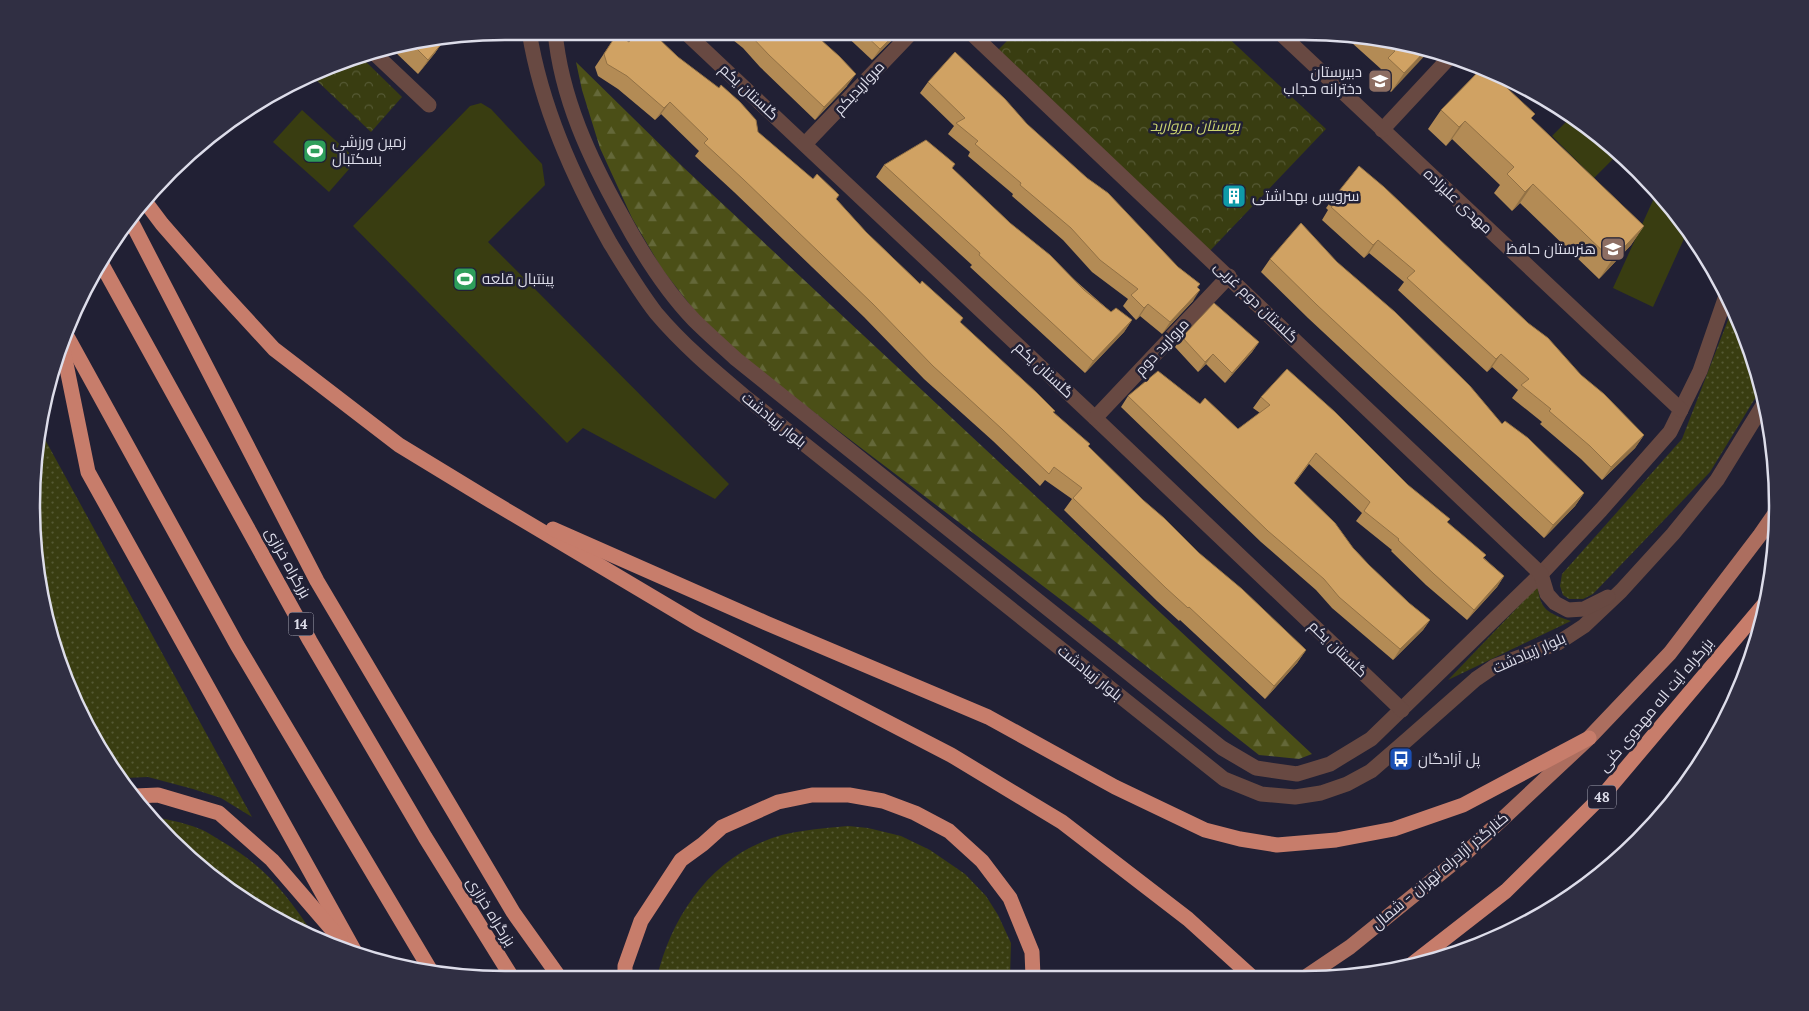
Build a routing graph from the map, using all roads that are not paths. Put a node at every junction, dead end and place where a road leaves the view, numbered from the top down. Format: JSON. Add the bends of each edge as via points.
{"nodes":[{"id":1,"x":530,"y":40,"type":"edge"},
{"id":2,"x":556,"y":40,"type":"edge"},
{"id":3,"x":693,"y":40,"type":"edge"},
{"id":4,"x":904,"y":40,"type":"edge"},
{"id":5,"x":978,"y":40,"type":"edge"},
{"id":6,"x":1286,"y":40,"type":"edge"},
{"id":7,"x":379,"y":58,"type":"edge"},
{"id":8,"x":1445,"y":62,"type":"edge"},
{"id":9,"x":429,"y":105,"type":"dead end"},
{"id":10,"x":1382,"y":130,"type":"junction"},
{"id":11,"x":805,"y":144,"type":"junction"},
{"id":12,"x":149,"y":207,"type":"edge"},
{"id":13,"x":133,"y":226,"type":"edge"},
{"id":14,"x":105,"y":269,"type":"edge"},
{"id":15,"x":1229,"y":276,"type":"junction"},
{"id":16,"x":1723,"y":304,"type":"edge"},
{"id":17,"x":70,"y":342,"type":"edge"},
{"id":18,"x":65,"y":357,"type":"edge"},
{"id":19,"x":1681,"y":410,"type":"junction"},
{"id":20,"x":1759,"y":411,"type":"edge"},
{"id":21,"x":1095,"y":418,"type":"junction"},
{"id":22,"x":491,"y":501,"type":"junction"},
{"id":23,"x":1768,"y":523,"type":"edge"},
{"id":24,"x":1541,"y":574,"type":"junction"},
{"id":25,"x":1620,"y":592,"type":"junction"},
{"id":26,"x":1756,"y":614,"type":"edge"},
{"id":27,"x":1402,"y":710,"type":"junction"},
{"id":28,"x":1589,"y":738,"type":"junction"},
{"id":29,"x":142,"y":796,"type":"edge"},
{"id":30,"x":342,"y":941,"type":"edge"},
{"id":31,"x":352,"y":945,"type":"edge"},
{"id":32,"x":1424,"y":955,"type":"edge"},
{"id":33,"x":426,"y":964,"type":"edge"},
{"id":34,"x":507,"y":971,"type":"edge"},
{"id":35,"x":555,"y":971,"type":"edge"},
{"id":36,"x":625,"y":971,"type":"edge"},
{"id":37,"x":1033,"y":971,"type":"edge"},
{"id":38,"x":1245,"y":971,"type":"edge"},
{"id":39,"x":1316,"y":971,"type":"edge"}],
"edges":[{"from":1,"to":25,"type":"street","name":"بلوار زیبادشت","via":[[547,108],[586,201],[625,267],[678,337],[744,396],[1224,779],[1261,794],[1295,797],[1347,784],[1370,771],[1401,746],[1476,679],[1495,666],[1558,643],[1584,626]]},
{"from":2,"to":27,"type":"street","name":"بلوار زیبادشت","via":[[569,101],[588,152],[640,249],[693,319],[736,359],[1222,748],[1256,768],[1297,774],[1330,764],[1371,739]]},
{"from":3,"to":11,"type":"street","name":"گلستان یکم"},
{"from":4,"to":11,"type":"street","name":"مرواریدیکم"},
{"from":5,"to":15,"type":"street","name":"گلستان دوم غربی"},
{"from":6,"to":10,"type":"street","name":"مهدی علیزاده"},
{"from":7,"to":9,"type":"street"},
{"from":8,"to":10,"type":"street"},
{"from":10,"to":19,"type":"street","name":"مهدی علیزاده"},
{"from":11,"to":21,"type":"street","name":"گلستان یکم"},
{"from":12,"to":22,"type":"highway","via":[[274,349],[399,445]]},
{"from":13,"to":35,"type":"highway","via":[[316,582],[513,912]]},
{"from":14,"to":34,"type":"highway","name":"بزرگراه خرازی","number":"14","via":[[310,641]]},
{"from":15,"to":21,"type":"street","name":"مروارید دوم"},
{"from":15,"to":24,"type":"street","name":"گلستان دوم غربی"},
{"from":16,"to":19,"type":"street","name":"بلوار زیبادشت","via":[[1700,371]]},
{"from":17,"to":33,"type":"highway","via":[[237,645]]},
{"from":18,"to":31,"type":"highway","via":[[88,472]]},
{"from":19,"to":24,"type":"street","name":"بلوار زیبادشت","via":[[1670,432]]},
{"from":20,"to":25,"type":"street","name":"بلوار زیبادشت","via":[[1717,480]]},
{"from":21,"to":27,"type":"street","name":"گلستان یکم"},
{"from":22,"to":28,"type":"highway","via":[[988,717],[1115,787],[1205,830],[1240,839],[1277,845],[1336,840],[1394,829],[1463,805]]},
{"from":22,"to":38,"type":"highway","via":[[698,624],[951,755],[1062,822],[1188,920]]},
{"from":23,"to":28,"type":"main road","name":"کنارگذر آزادراه تهران - شمال","via":[[1670,653]]},
{"from":24,"to":25,"type":"street","via":[[1547,594],[1568,610],[1584,609]]},
{"from":24,"to":27,"type":"street","name":"بلوار زیبادشت"},
{"from":26,"to":32,"type":"highway","name":"بزرگراه آیت اله مهدوی کنی","number":"48","via":[[1605,793],[1506,891]]},
{"from":28,"to":39,"type":"main road","name":"کنارگذر آزادراه تهران - شمال","via":[[1466,853]]},
{"from":29,"to":30,"type":"highway","via":[[158,795],[219,813],[272,860]]},
{"from":36,"to":37,"type":"highway","via":[[641,921],[681,860],[722,827],[750,813],[778,802],[812,795],[850,795],[883,801],[915,812],[949,831],[982,861],[1010,898],[1032,952]]}]}
